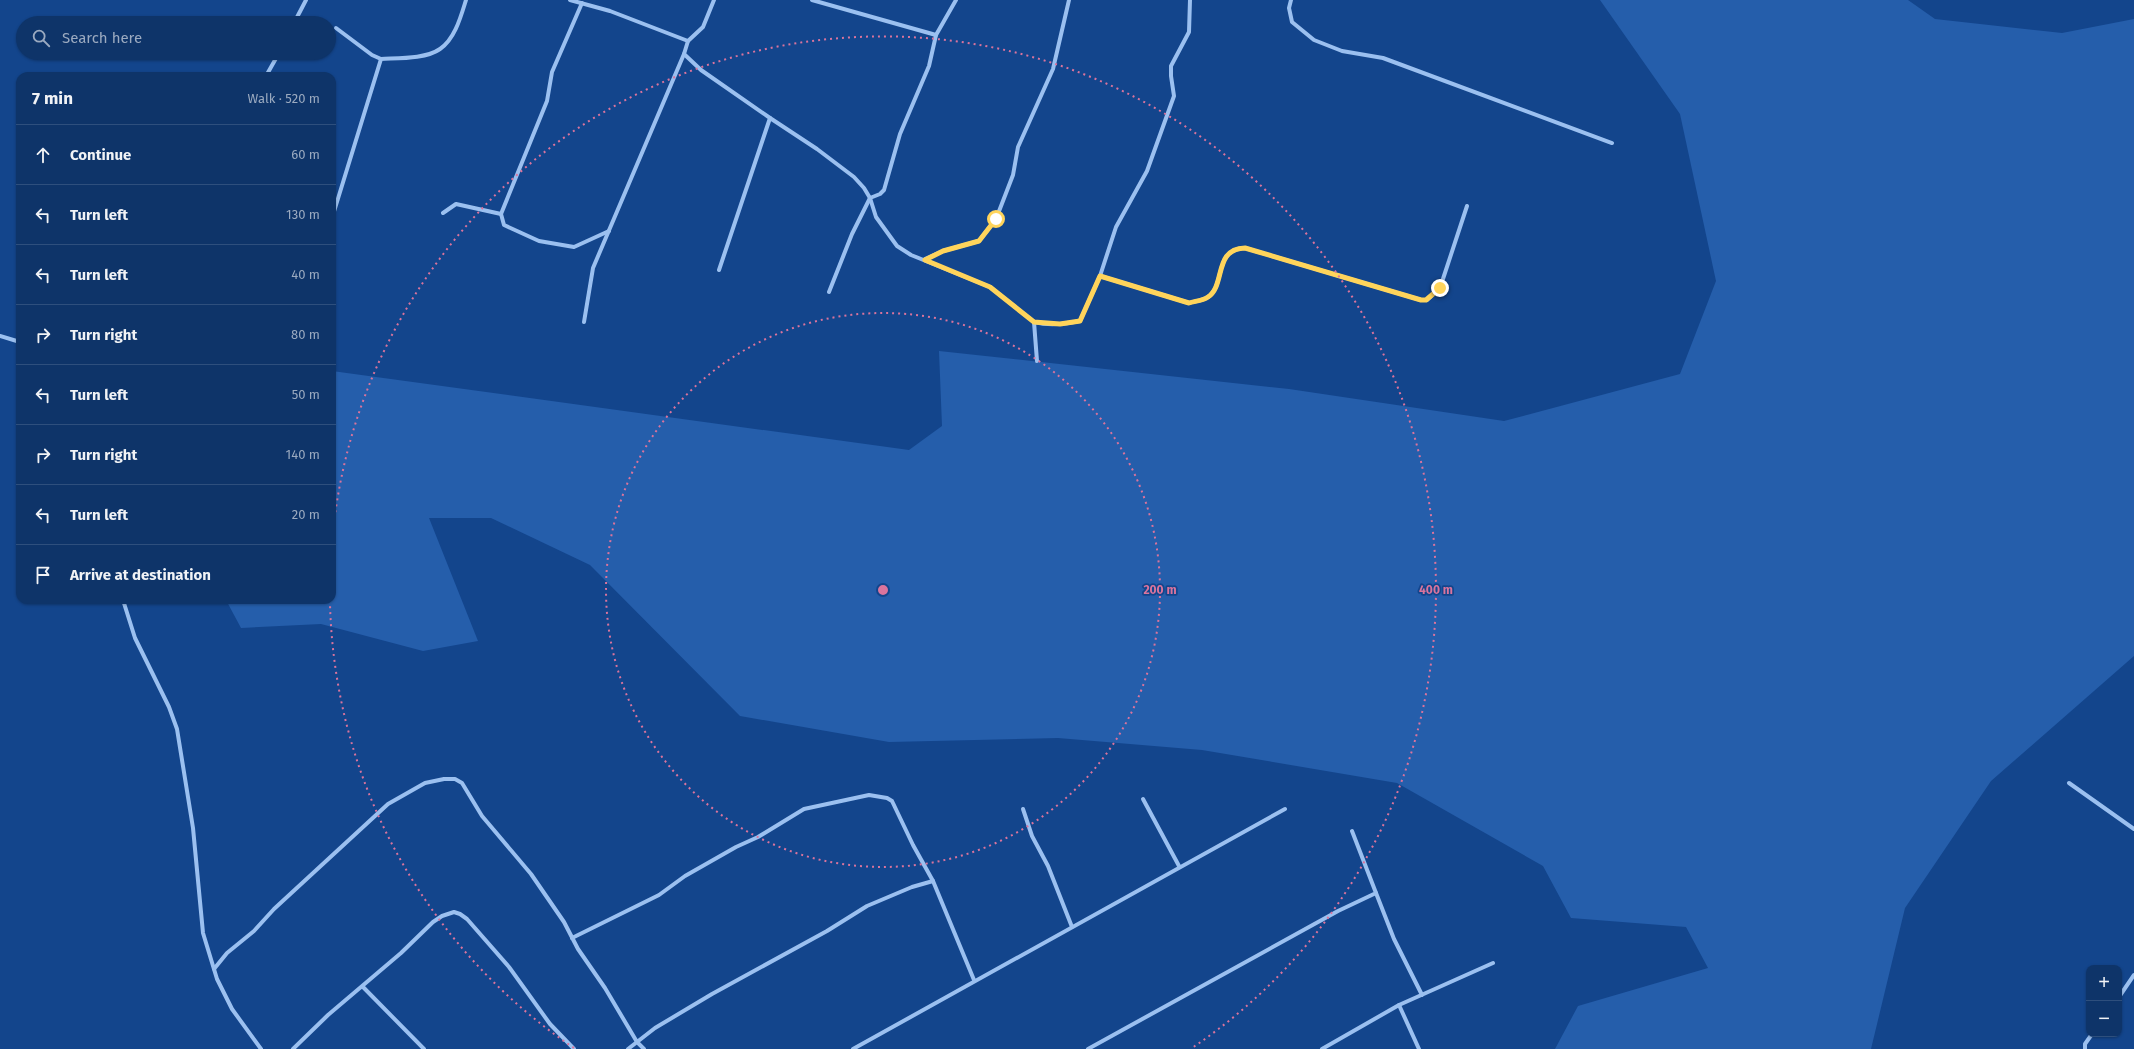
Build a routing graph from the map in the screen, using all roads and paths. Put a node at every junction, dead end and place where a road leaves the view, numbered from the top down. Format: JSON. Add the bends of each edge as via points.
{"nodes":[{"id":1,"x":306,"y":0,"type":"edge"},
{"id":2,"x":466,"y":0,"type":"edge"},
{"id":3,"x":570,"y":0,"type":"edge"},
{"id":4,"x":714,"y":0,"type":"edge"},
{"id":5,"x":812,"y":0,"type":"edge"},
{"id":6,"x":956,"y":0,"type":"edge"},
{"id":7,"x":1069,"y":0,"type":"edge"},
{"id":8,"x":1190,"y":0,"type":"edge"},
{"id":9,"x":1291,"y":0,"type":"edge"},
{"id":10,"x":582,"y":3,"type":"junction"},
{"id":11,"x":298,"y":16,"type":"edge"},
{"id":12,"x":336,"y":28,"type":"dead end"},
{"id":13,"x":936,"y":34,"type":"junction"},
{"id":14,"x":688,"y":41,"type":"junction"},
{"id":15,"x":684,"y":54,"type":"junction"},
{"id":16,"x":381,"y":58,"type":"junction"},
{"id":17,"x":275,"y":60,"type":"edge"},
{"id":18,"x":268,"y":72,"type":"edge"},
{"id":19,"x":770,"y":118,"type":"junction"},
{"id":20,"x":1612,"y":143,"type":"dead end"},
{"id":21,"x":870,"y":198,"type":"junction"},
{"id":22,"x":336,"y":205,"type":"edge"},
{"id":23,"x":1467,"y":206,"type":"dead end"},
{"id":24,"x":443,"y":213,"type":"dead end"},
{"id":25,"x":501,"y":214,"type":"junction"},
{"id":26,"x":609,"y":231,"type":"junction"},
{"id":27,"x":925,"y":260,"type":"junction"},
{"id":28,"x":719,"y":270,"type":"dead end"},
{"id":29,"x":1100,"y":276,"type":"junction"},
{"id":30,"x":829,"y":292,"type":"dead end"},
{"id":31,"x":584,"y":322,"type":"dead end"},
{"id":32,"x":1034,"y":322,"type":"junction"},
{"id":33,"x":0,"y":336,"type":"edge"},
{"id":34,"x":16,"y":341,"type":"edge"},
{"id":35,"x":1037,"y":361,"type":"dead end"},
{"id":36,"x":124,"y":604,"type":"edge"},
{"id":37,"x":2069,"y":783,"type":"dead end"},
{"id":38,"x":1143,"y":799,"type":"dead end"},
{"id":39,"x":1023,"y":809,"type":"dead end"},
{"id":40,"x":1285,"y":809,"type":"dead end"},
{"id":41,"x":2134,"y":829,"type":"edge"},
{"id":42,"x":1352,"y":831,"type":"dead end"},
{"id":43,"x":1179,"y":866,"type":"junction"},
{"id":44,"x":933,"y":881,"type":"junction"},
{"id":45,"x":1376,"y":893,"type":"junction"},
{"id":46,"x":1072,"y":927,"type":"junction"},
{"id":47,"x":572,"y":938,"type":"junction"},
{"id":48,"x":1493,"y":963,"type":"dead end"},
{"id":49,"x":214,"y":970,"type":"junction"},
{"id":50,"x":2134,"y":976,"type":"edge"},
{"id":51,"x":974,"y":980,"type":"junction"},
{"id":52,"x":363,"y":987,"type":"junction"},
{"id":53,"x":2122,"y":993,"type":"edge"},
{"id":54,"x":1422,"y":995,"type":"junction"},
{"id":55,"x":1399,"y":1005,"type":"junction"},
{"id":56,"x":2090,"y":1037,"type":"edge"},
{"id":57,"x":638,"y":1042,"type":"junction"},
{"id":58,"x":261,"y":1049,"type":"edge"},
{"id":59,"x":293,"y":1049,"type":"edge"},
{"id":60,"x":424,"y":1049,"type":"edge"},
{"id":61,"x":574,"y":1049,"type":"edge"},
{"id":62,"x":628,"y":1049,"type":"edge"},
{"id":63,"x":644,"y":1049,"type":"edge"},
{"id":64,"x":853,"y":1049,"type":"edge"},
{"id":65,"x":1088,"y":1049,"type":"edge"},
{"id":66,"x":1322,"y":1049,"type":"edge"},
{"id":67,"x":1419,"y":1049,"type":"edge"},
{"id":68,"x":2085,"y":1049,"type":"edge"}],
"edges":[{"from":1,"to":11,"type":"street"},
{"from":2,"to":16,"type":"street","via":[[457,26],[440,49],[418,56]]},
{"from":3,"to":10,"type":"street"},
{"from":4,"to":14,"type":"street","via":[[703,27]]},
{"from":5,"to":13,"type":"street"},
{"from":6,"to":13,"type":"street"},
{"from":7,"to":27,"type":"street","via":[[1052,68],[1018,147],[1013,174],[996,219],[979,241],[943,251]]},
{"from":8,"to":29,"type":"street","via":[[1190,32],[1171,66],[1174,96],[1147,171],[1116,227]]},
{"from":9,"to":20,"type":"street","via":[[1289,8],[1292,22],[1314,40],[1342,51],[1384,58]]},
{"from":10,"to":14,"type":"street"},
{"from":10,"to":25,"type":"street","via":[[552,72],[547,101]]},
{"from":12,"to":16,"type":"street","via":[[372,55]]},
{"from":13,"to":21,"type":"street","via":[[929,66],[900,134],[884,190]]},
{"from":14,"to":15,"type":"street"},
{"from":15,"to":19,"type":"street","via":[[701,70]]},
{"from":15,"to":26,"type":"street"},
{"from":16,"to":22,"type":"street"},
{"from":17,"to":18,"type":"street"},
{"from":19,"to":21,"type":"street","via":[[854,177]]},
{"from":19,"to":28,"type":"street"},
{"from":21,"to":27,"type":"street","via":[[876,217],[897,246]]},
{"from":21,"to":30,"type":"street","via":[[852,234]]},
{"from":23,"to":29,"type":"street","via":[[1440,288],[1426,300],[1245,248],[1232,251],[1226,257],[1209,297],[1189,303]]},
{"from":24,"to":25,"type":"street","via":[[456,204]]},
{"from":25,"to":26,"type":"street","via":[[504,225],[540,241],[574,247]]},
{"from":26,"to":31,"type":"street","via":[[593,268]]},
{"from":27,"to":32,"type":"street","via":[[990,287]]},
{"from":29,"to":32,"type":"street","via":[[1080,321],[1060,324]]},
{"from":32,"to":35,"type":"street"},
{"from":33,"to":34,"type":"street"},
{"from":36,"to":49,"type":"street","via":[[135,638],[177,729],[193,828],[203,933]]},
{"from":37,"to":41,"type":"street"},
{"from":38,"to":43,"type":"street"},
{"from":39,"to":46,"type":"street","via":[[1032,836],[1048,866]]},
{"from":40,"to":43,"type":"street"},
{"from":42,"to":45,"type":"street"},
{"from":43,"to":46,"type":"street"},
{"from":44,"to":47,"type":"street","via":[[892,801],[869,795],[804,809],[685,876],[659,895]]},
{"from":44,"to":51,"type":"street"},
{"from":44,"to":57,"type":"street","via":[[867,906],[712,994],[655,1028]]},
{"from":45,"to":54,"type":"street","via":[[1394,939]]},
{"from":45,"to":65,"type":"street","via":[[1338,911]]},
{"from":46,"to":51,"type":"street"},
{"from":47,"to":49,"type":"street","via":[[531,874],[482,816],[462,783],[444,779],[425,783],[388,804],[274,909],[254,931],[227,953]]},
{"from":47,"to":57,"type":"street"},
{"from":48,"to":54,"type":"street"},
{"from":49,"to":58,"type":"street","via":[[232,1009]]},
{"from":50,"to":53,"type":"street"},
{"from":51,"to":64,"type":"street"},
{"from":52,"to":59,"type":"street"},
{"from":52,"to":60,"type":"street"},
{"from":52,"to":61,"type":"street","via":[[433,922],[450,913],[460,914],[509,968],[550,1024]]},
{"from":54,"to":55,"type":"street"},
{"from":55,"to":66,"type":"street"},
{"from":55,"to":67,"type":"street"},
{"from":56,"to":68,"type":"street"},
{"from":57,"to":62,"type":"street"},
{"from":57,"to":63,"type":"street"}]}
